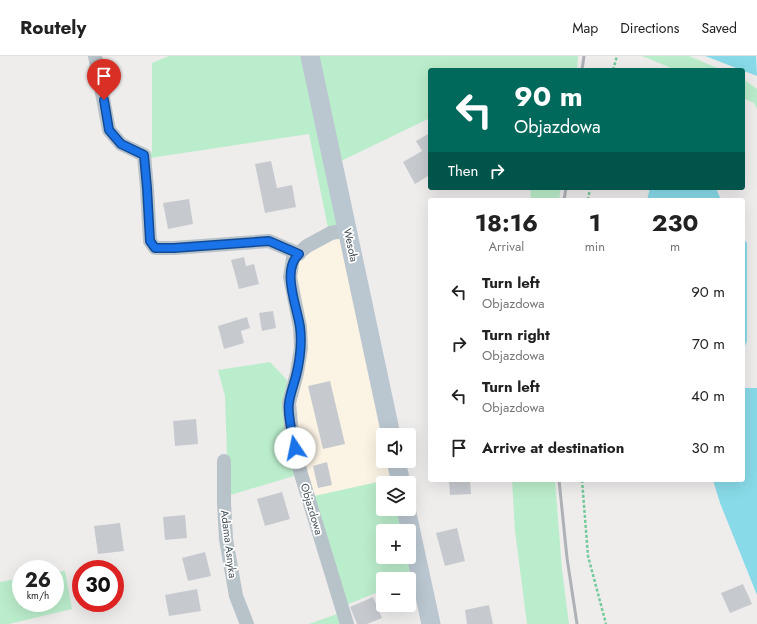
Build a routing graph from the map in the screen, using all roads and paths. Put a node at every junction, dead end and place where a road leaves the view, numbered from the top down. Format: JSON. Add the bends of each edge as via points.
{"nodes":[{"id":1,"x":95,"y":56,"type":"edge"},
{"id":2,"x":310,"y":56,"type":"edge"},
{"id":3,"x":617,"y":56,"type":"edge"},
{"id":4,"x":614,"y":68,"type":"edge"},
{"id":5,"x":347,"y":230,"type":"junction"},
{"id":6,"x":299,"y":254,"type":"junction"},
{"id":7,"x":389,"y":428,"type":"edge"},
{"id":8,"x":224,"y":461,"type":"dead end"},
{"id":9,"x":582,"y":482,"type":"edge"},
{"id":10,"x":408,"y":516,"type":"edge"},
{"id":11,"x":247,"y":624,"type":"edge"},
{"id":12,"x":347,"y":624,"type":"edge"},
{"id":13,"x":431,"y":624,"type":"edge"},
{"id":14,"x":606,"y":624,"type":"edge"}],
"edges":[{"from":1,"to":6,"type":"street","via":[[109,130],[121,144],[144,155],[150,241],[155,248],[269,241]]},
{"from":2,"to":5,"type":"main road","name":"Wesoła"},
{"from":3,"to":4,"type":"path"},
{"from":5,"to":6,"type":"street","name":"Objazdowa","via":[[331,233],[307,246]]},
{"from":5,"to":7,"type":"main road","name":"Wesoła"},
{"from":6,"to":12,"type":"street","name":"Objazdowa","via":[[293,258],[290,277],[300,327],[301,348],[289,403],[292,435]]},
{"from":8,"to":11,"type":"street","name":"Adama Asnyka","via":[[226,539],[236,596]]},
{"from":9,"to":14,"type":"path","via":[[588,556]]},
{"from":10,"to":13,"type":"main road"}]}
